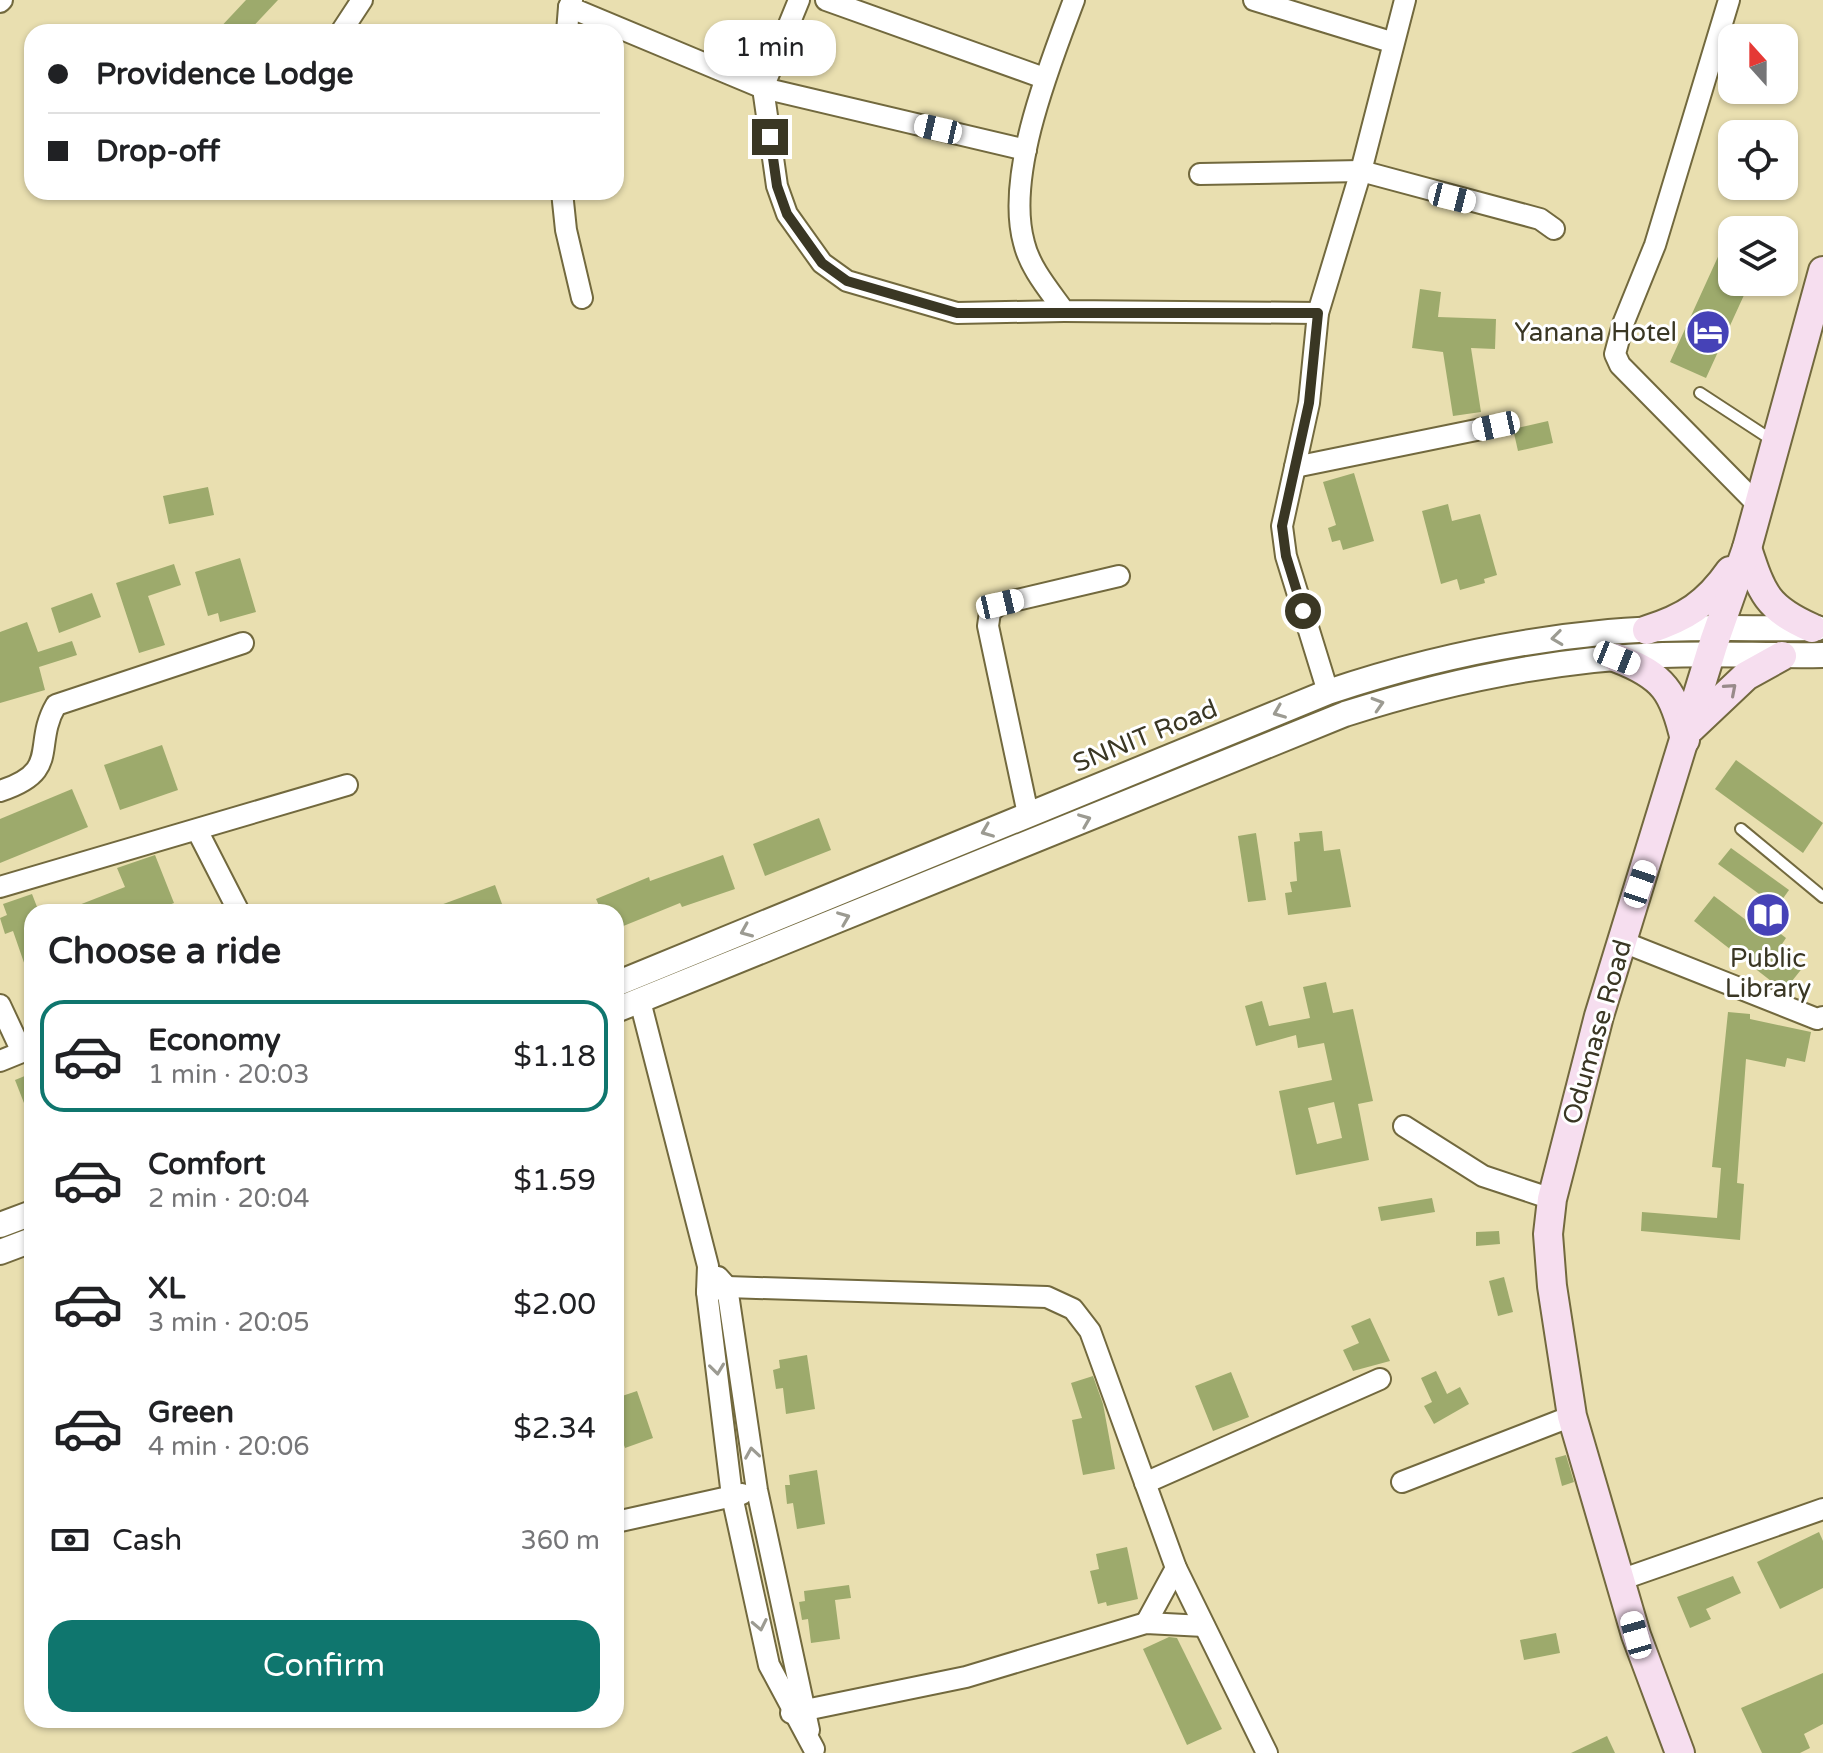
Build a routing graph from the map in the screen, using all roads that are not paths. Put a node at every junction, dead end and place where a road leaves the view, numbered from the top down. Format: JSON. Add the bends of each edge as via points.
{"nodes":[{"id":1,"x":362,"y":0,"type":"edge"},
{"id":2,"x":799,"y":0,"type":"edge"},
{"id":3,"x":826,"y":0,"type":"edge"},
{"id":4,"x":1074,"y":0,"type":"edge"},
{"id":5,"x":1254,"y":0,"type":"edge"},
{"id":6,"x":1405,"y":0,"type":"edge"},
{"id":7,"x":1729,"y":0,"type":"edge"},
{"id":8,"x":570,"y":3,"type":"edge"},
{"id":9,"x":346,"y":24,"type":"edge"},
{"id":10,"x":568,"y":24,"type":"edge"},
{"id":11,"x":618,"y":24,"type":"edge"},
{"id":12,"x":624,"y":27,"type":"edge"},
{"id":13,"x":1391,"y":42,"type":"junction"},
{"id":14,"x":1044,"y":78,"type":"junction"},
{"id":15,"x":763,"y":88,"type":"junction"},
{"id":16,"x":1026,"y":150,"type":"junction"},
{"id":17,"x":1361,"y":171,"type":"junction"},
{"id":18,"x":1200,"y":174,"type":"dead end"},
{"id":19,"x":563,"y":200,"type":"edge"},
{"id":20,"x":1554,"y":229,"type":"dead end"},
{"id":21,"x":1822,"y":282,"type":"edge"},
{"id":22,"x":582,"y":298,"type":"dead end"},
{"id":23,"x":1064,"y":311,"type":"junction"},
{"id":24,"x":1318,"y":313,"type":"junction"},
{"id":25,"x":1700,"y":393,"type":"dead end"},
{"id":26,"x":1496,"y":426,"type":"dead end"},
{"id":27,"x":1775,"y":442,"type":"junction"},
{"id":28,"x":1295,"y":467,"type":"junction"},
{"id":29,"x":1759,"y":506,"type":"junction"},
{"id":30,"x":1747,"y":548,"type":"junction"},
{"id":31,"x":1119,"y":576,"type":"dead end"},
{"id":32,"x":1818,"y":628,"type":"edge"},
{"id":33,"x":1647,"y":630,"type":"junction"},
{"id":34,"x":1714,"y":642,"type":"junction"},
{"id":35,"x":243,"y":643,"type":"dead end"},
{"id":36,"x":1823,"y":655,"type":"edge"},
{"id":37,"x":1782,"y":656,"type":"junction"},
{"id":38,"x":1617,"y":658,"type":"junction"},
{"id":39,"x":1328,"y":692,"type":"junction"},
{"id":40,"x":1687,"y":737,"type":"junction"},
{"id":41,"x":347,"y":785,"type":"dead end"},
{"id":42,"x":0,"y":791,"type":"edge"},
{"id":43,"x":1028,"y":814,"type":"junction"},
{"id":44,"x":1741,"y":829,"type":"dead end"},
{"id":45,"x":197,"y":830,"type":"junction"},
{"id":46,"x":945,"y":848,"type":"junction"},
{"id":47,"x":903,"y":866,"type":"junction"},
{"id":48,"x":956,"y":873,"type":"junction"},
{"id":49,"x":0,"y":887,"type":"edge"},
{"id":50,"x":912,"y":890,"type":"junction"},
{"id":51,"x":1823,"y":897,"type":"edge"},
{"id":52,"x":235,"y":904,"type":"edge"},
{"id":53,"x":1623,"y":942,"type":"junction"},
{"id":54,"x":624,"y":981,"type":"edge"},
{"id":55,"x":640,"y":1001,"type":"junction"},
{"id":56,"x":0,"y":1005,"type":"edge"},
{"id":57,"x":624,"y":1007,"type":"edge"},
{"id":58,"x":1823,"y":1017,"type":"edge"},
{"id":59,"x":24,"y":1045,"type":"edge"},
{"id":60,"x":24,"y":1051,"type":"edge"},
{"id":61,"x":0,"y":1061,"type":"edge"},
{"id":62,"x":1404,"y":1126,"type":"dead end"},
{"id":63,"x":1552,"y":1199,"type":"junction"},
{"id":64,"x":24,"y":1216,"type":"edge"},
{"id":65,"x":0,"y":1225,"type":"edge"},
{"id":66,"x":24,"y":1243,"type":"edge"},
{"id":67,"x":0,"y":1252,"type":"edge"},
{"id":68,"x":717,"y":1289,"type":"junction"},
{"id":69,"x":1380,"y":1379,"type":"dead end"},
{"id":70,"x":1572,"y":1416,"type":"junction"},
{"id":71,"x":1402,"y":1482,"type":"dead end"},
{"id":72,"x":1145,"y":1483,"type":"junction"},
{"id":73,"x":757,"y":1490,"type":"junction"},
{"id":74,"x":732,"y":1496,"type":"junction"},
{"id":75,"x":1823,"y":1509,"type":"edge"},
{"id":76,"x":624,"y":1520,"type":"edge"},
{"id":77,"x":1176,"y":1568,"type":"junction"},
{"id":78,"x":1620,"y":1580,"type":"junction"},
{"id":79,"x":1146,"y":1623,"type":"junction"},
{"id":80,"x":1204,"y":1626,"type":"junction"},
{"id":81,"x":798,"y":1712,"type":"junction"},
{"id":82,"x":814,"y":1751,"type":"edge"},
{"id":83,"x":1267,"y":1753,"type":"edge"},
{"id":84,"x":1680,"y":1753,"type":"edge"}],
"edges":[{"from":1,"to":9,"type":"street"},
{"from":2,"to":15,"type":"street"},
{"from":3,"to":14,"type":"street"},
{"from":4,"to":14,"type":"street"},
{"from":5,"to":13,"type":"street"},
{"from":6,"to":13,"type":"street"},
{"from":7,"to":29,"type":"street","via":[[1655,245],[1615,354]]},
{"from":8,"to":10,"type":"street"},
{"from":8,"to":11,"type":"street"},
{"from":12,"to":15,"type":"street"},
{"from":13,"to":17,"type":"street"},
{"from":14,"to":16,"type":"street"},
{"from":15,"to":16,"type":"street"},
{"from":15,"to":23,"type":"street","via":[[777,186],[787,214],[822,263],[847,281],[957,313]]},
{"from":16,"to":23,"type":"street","via":[[1020,225],[1024,247]]},
{"from":17,"to":18,"type":"street"},
{"from":17,"to":20,"type":"street","via":[[1540,219]]},
{"from":17,"to":24,"type":"street"},
{"from":19,"to":22,"type":"street"},
{"from":21,"to":27,"type":"main road","name":"Odumase Road"},
{"from":23,"to":24,"type":"street"},
{"from":24,"to":28,"type":"street","via":[[1309,403]]},
{"from":25,"to":27,"type":"lane"},
{"from":26,"to":28,"type":"street"},
{"from":27,"to":29,"type":"main road","name":"Odumase Road"},
{"from":28,"to":39,"type":"street","via":[[1282,526],[1286,556]]},
{"from":29,"to":30,"type":"main road","name":"Odumase Road"},
{"from":30,"to":32,"type":"main road","via":[[1771,604],[1784,616]]},
{"from":30,"to":33,"type":"main road","via":[[1700,607]]},
{"from":30,"to":34,"type":"main road","name":"Odumase Road"},
{"from":31,"to":43,"type":"street","via":[[1000,604],[990,612],[988,626]]},
{"from":32,"to":34,"type":"street"},
{"from":33,"to":34,"type":"street","name":"SNNIT Road"},
{"from":33,"to":39,"type":"street","name":"SNNIT Road","one_way":true,"via":[[1509,644]]},
{"from":34,"to":37,"type":"street"},
{"from":34,"to":38,"type":"street"},
{"from":34,"to":40,"type":"main road","name":"Odumase Road"},
{"from":35,"to":42,"type":"street","via":[[56,705],[43,761],[31,776]]},
{"from":36,"to":37,"type":"street"},
{"from":40,"to":37,"type":"main road","one_way":true,"via":[[1746,676]]},
{"from":38,"to":40,"type":"main road","via":[[1654,674],[1666,688]]},
{"from":48,"to":38,"type":"street","one_way":true,"via":[[1345,714],[1513,670]]},
{"from":39,"to":43,"type":"street","name":"SNNIT Road","one_way":true},
{"from":40,"to":53,"type":"main road","name":"Odumase Road"},
{"from":41,"to":45,"type":"street"},
{"from":43,"to":46,"type":"street","name":"SNNIT Road","one_way":true},
{"from":44,"to":51,"type":"lane"},
{"from":45,"to":49,"type":"street"},
{"from":45,"to":52,"type":"street"},
{"from":46,"to":47,"type":"street","name":"SNNIT Road"},
{"from":46,"to":48,"type":"street"},
{"from":47,"to":50,"type":"street"},
{"from":47,"to":54,"type":"street","name":"SNNIT Road","one_way":true},
{"from":48,"to":50,"type":"street"},
{"from":55,"to":50,"type":"street","one_way":true},
{"from":53,"to":58,"type":"street"},
{"from":53,"to":63,"type":"main road","name":"Odumase Road"},
{"from":55,"to":57,"type":"street"},
{"from":55,"to":68,"type":"street"},
{"from":56,"to":59,"type":"street"},
{"from":60,"to":61,"type":"street"},
{"from":62,"to":63,"type":"street","via":[[1483,1176]]},
{"from":63,"to":70,"type":"main road","name":"Odumase Road","via":[[1552,1286]]},
{"from":64,"to":65,"type":"street"},
{"from":66,"to":67,"type":"street"},
{"from":68,"to":72,"type":"street","via":[[1047,1297],[1073,1309],[1090,1331]]},
{"from":73,"to":68,"type":"street","one_way":true},
{"from":68,"to":74,"type":"street","one_way":true},
{"from":69,"to":72,"type":"street"},
{"from":70,"to":71,"type":"street"},
{"from":70,"to":78,"type":"main road","name":"Odumase Road"},
{"from":72,"to":77,"type":"street"},
{"from":73,"to":74,"type":"street"},
{"from":73,"to":81,"type":"street"},
{"from":74,"to":76,"type":"street"},
{"from":74,"to":81,"type":"street","one_way":true,"via":[[769,1665]]},
{"from":75,"to":78,"type":"street"},
{"from":77,"to":79,"type":"street"},
{"from":77,"to":80,"type":"street"},
{"from":78,"to":84,"type":"main road","name":"Odumase Road"},
{"from":79,"to":80,"type":"street"},
{"from":79,"to":81,"type":"street","via":[[966,1677]]},
{"from":80,"to":83,"type":"street"},
{"from":81,"to":82,"type":"street"}]}
